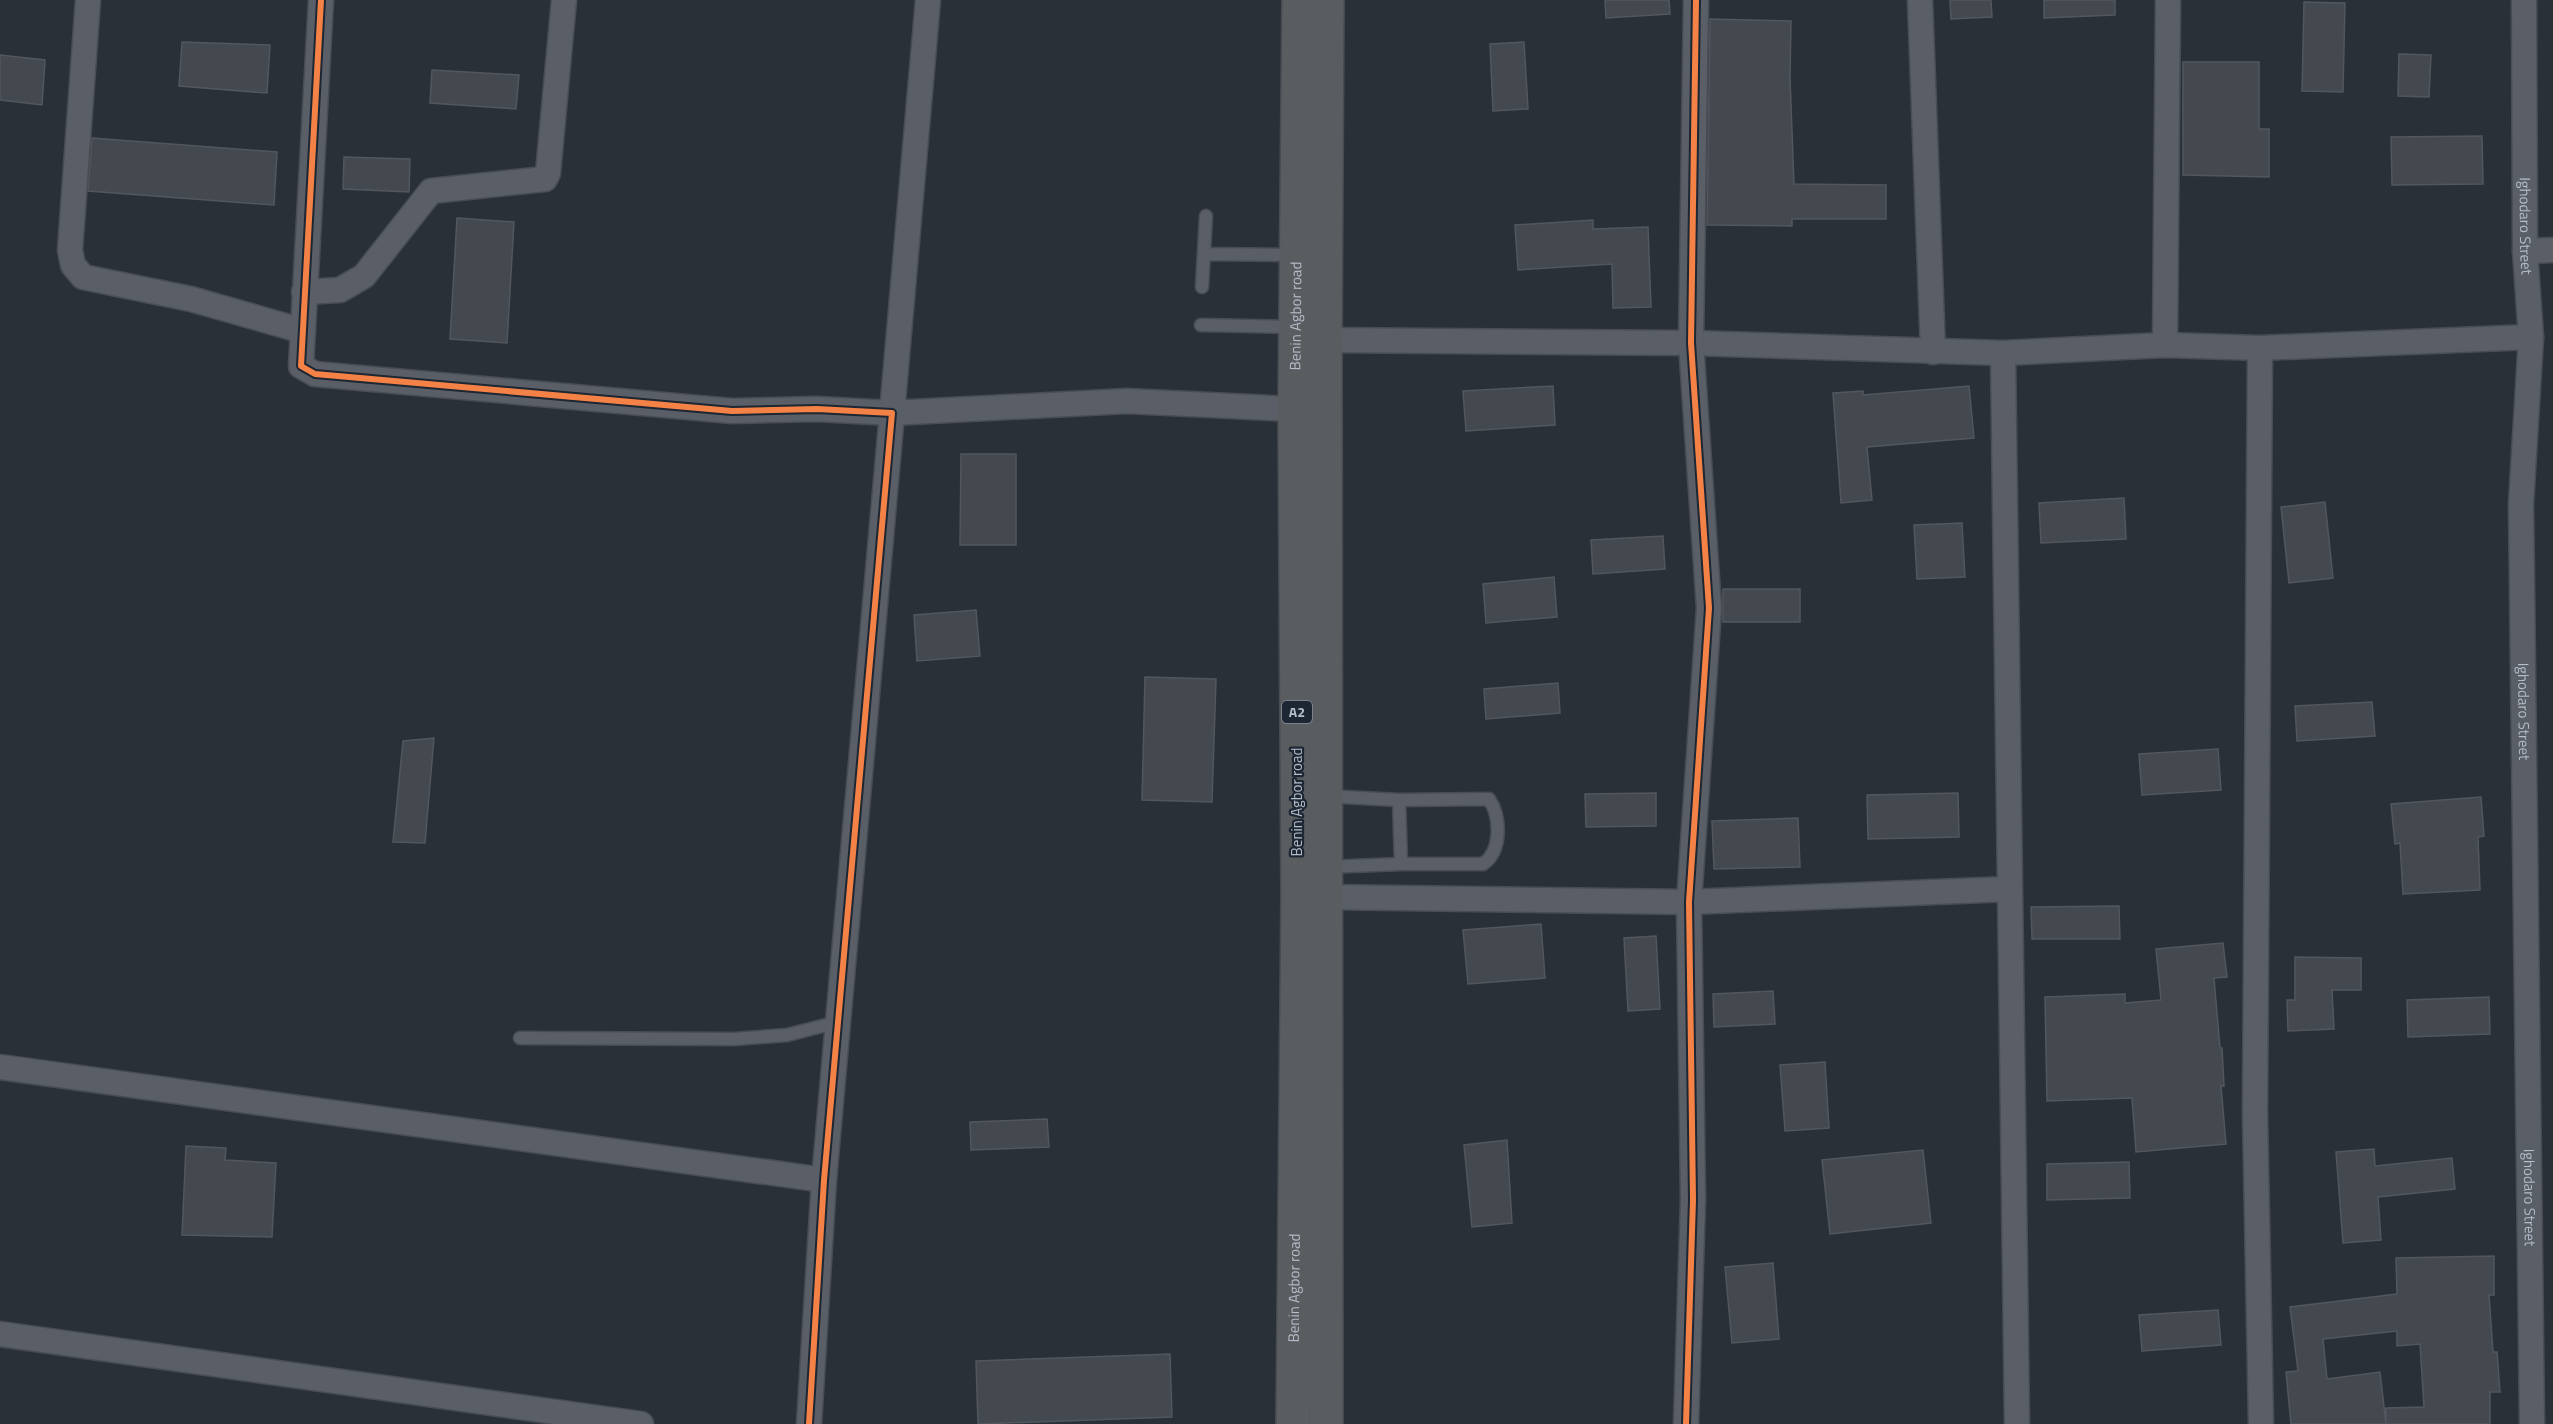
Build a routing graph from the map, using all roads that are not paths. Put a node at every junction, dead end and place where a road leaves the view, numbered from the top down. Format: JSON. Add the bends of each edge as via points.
{"nodes":[{"id":1,"x":88,"y":0,"type":"edge"},
{"id":2,"x":321,"y":0,"type":"edge"},
{"id":3,"x":564,"y":0,"type":"edge"},
{"id":4,"x":928,"y":0,"type":"edge"},
{"id":5,"x":1299,"y":0,"type":"edge"},
{"id":6,"x":1327,"y":0,"type":"edge"},
{"id":7,"x":1696,"y":0,"type":"edge"},
{"id":8,"x":1920,"y":0,"type":"edge"},
{"id":9,"x":2168,"y":0,"type":"edge"},
{"id":10,"x":2524,"y":0,"type":"edge"},
{"id":11,"x":1206,"y":216,"type":"dead end"},
{"id":12,"x":2553,"y":250,"type":"edge"},
{"id":13,"x":2525,"y":251,"type":"junction"},
{"id":14,"x":1204,"y":254,"type":"junction"},
{"id":15,"x":1297,"y":255,"type":"junction"},
{"id":16,"x":1202,"y":287,"type":"dead end"},
{"id":17,"x":304,"y":292,"type":"junction"},
{"id":18,"x":1201,"y":325,"type":"dead end"},
{"id":19,"x":303,"y":331,"type":"junction"},
{"id":20,"x":1311,"y":333,"type":"junction"},
{"id":21,"x":2531,"y":337,"type":"junction"},
{"id":22,"x":1691,"y":343,"type":"junction"},
{"id":23,"x":2165,"y":345,"type":"junction"},
{"id":24,"x":2260,"y":348,"type":"junction"},
{"id":25,"x":1933,"y":351,"type":"junction"},
{"id":26,"x":2003,"y":354,"type":"junction"},
{"id":27,"x":1310,"y":410,"type":"junction"},
{"id":28,"x":892,"y":413,"type":"junction"},
{"id":29,"x":1325,"y":796,"type":"junction"},
{"id":30,"x":1399,"y":800,"type":"junction"},
{"id":31,"x":1401,"y":864,"type":"junction"},
{"id":32,"x":1325,"y":882,"type":"junction"},
{"id":33,"x":2009,"y":889,"type":"junction"},
{"id":34,"x":1689,"y":902,"type":"junction"},
{"id":35,"x":838,"y":1022,"type":"junction"},
{"id":36,"x":520,"y":1038,"type":"dead end"},
{"id":37,"x":0,"y":1067,"type":"edge"},
{"id":38,"x":824,"y":1180,"type":"junction"},
{"id":39,"x":0,"y":1334,"type":"edge"},
{"id":40,"x":641,"y":1424,"type":"edge"},
{"id":41,"x":809,"y":1424,"type":"edge"},
{"id":42,"x":1293,"y":1424,"type":"edge"},
{"id":43,"x":1326,"y":1424,"type":"edge"},
{"id":44,"x":1686,"y":1424,"type":"edge"},
{"id":45,"x":2017,"y":1424,"type":"edge"},
{"id":46,"x":2261,"y":1424,"type":"edge"},
{"id":47,"x":2532,"y":1424,"type":"edge"}],
"edges":[{"from":1,"to":19,"type":"street","via":[[70,250],[73,265],[83,277],[191,299]]},
{"from":2,"to":17,"type":"street"},
{"from":3,"to":17,"type":"street","via":[[545,179],[431,191],[364,276],[339,290]]},
{"from":4,"to":28,"type":"street"},
{"from":5,"to":15,"type":"highway","name":"Benin Agbor road","number":"A2"},
{"from":6,"to":20,"type":"highway","name":"Benin Agbor road","number":"A2"},
{"from":7,"to":22,"type":"street"},
{"from":8,"to":25,"type":"street"},
{"from":9,"to":23,"type":"street"},
{"from":10,"to":13,"type":"street","name":"Ighodaro Street"},
{"from":11,"to":14,"type":"lane"},
{"from":12,"to":13,"type":"street"},
{"from":13,"to":21,"type":"street","name":"Ighodaro Street"},
{"from":14,"to":15,"type":"lane"},
{"from":14,"to":16,"type":"lane"},
{"from":15,"to":20,"type":"highway","name":"Benin Agbor road","number":"A2"},
{"from":17,"to":19,"type":"street"},
{"from":18,"to":20,"type":"lane"},
{"from":19,"to":28,"type":"street","via":[[301,366],[315,374],[732,411],[817,409]]},
{"from":20,"to":22,"type":"street"},
{"from":20,"to":27,"type":"highway","name":"Benin Agbor road","number":"A2"},
{"from":21,"to":24,"type":"street"},
{"from":21,"to":47,"type":"street","name":"Ighodaro Street","via":[[2521,504]]},
{"from":22,"to":25,"type":"street"},
{"from":22,"to":34,"type":"street","via":[[1709,608]]},
{"from":23,"to":24,"type":"street"},
{"from":23,"to":26,"type":"street"},
{"from":24,"to":46,"type":"street","via":[[2255,1113]]},
{"from":25,"to":26,"type":"street"},
{"from":26,"to":33,"type":"street"},
{"from":27,"to":28,"type":"street","via":[[1127,401]]},
{"from":27,"to":29,"type":"highway","name":"Benin Agbor road","number":"A2"},
{"from":27,"to":42,"type":"highway","name":"Benin Agbor road","number":"A2","via":[[1298,909]]},
{"from":28,"to":35,"type":"street"},
{"from":29,"to":30,"type":"lane"},
{"from":29,"to":32,"type":"highway","name":"Benin Agbor road","number":"A2"},
{"from":30,"to":31,"type":"lane"},
{"from":30,"to":31,"type":"lane","via":[[1489,799],[1496,810],[1496,846],[1492,858],[1483,864]]},
{"from":31,"to":32,"type":"lane"},
{"from":32,"to":34,"type":"street"},
{"from":32,"to":43,"type":"highway","name":"Benin Agbor road","number":"A2"},
{"from":33,"to":34,"type":"street"},
{"from":33,"to":45,"type":"street"},
{"from":34,"to":44,"type":"street","via":[[1694,1200]]},
{"from":35,"to":36,"type":"lane","via":[[787,1035],[734,1039]]},
{"from":35,"to":38,"type":"street"},
{"from":37,"to":38,"type":"street"},
{"from":38,"to":41,"type":"street"},
{"from":39,"to":40,"type":"street"}]}
